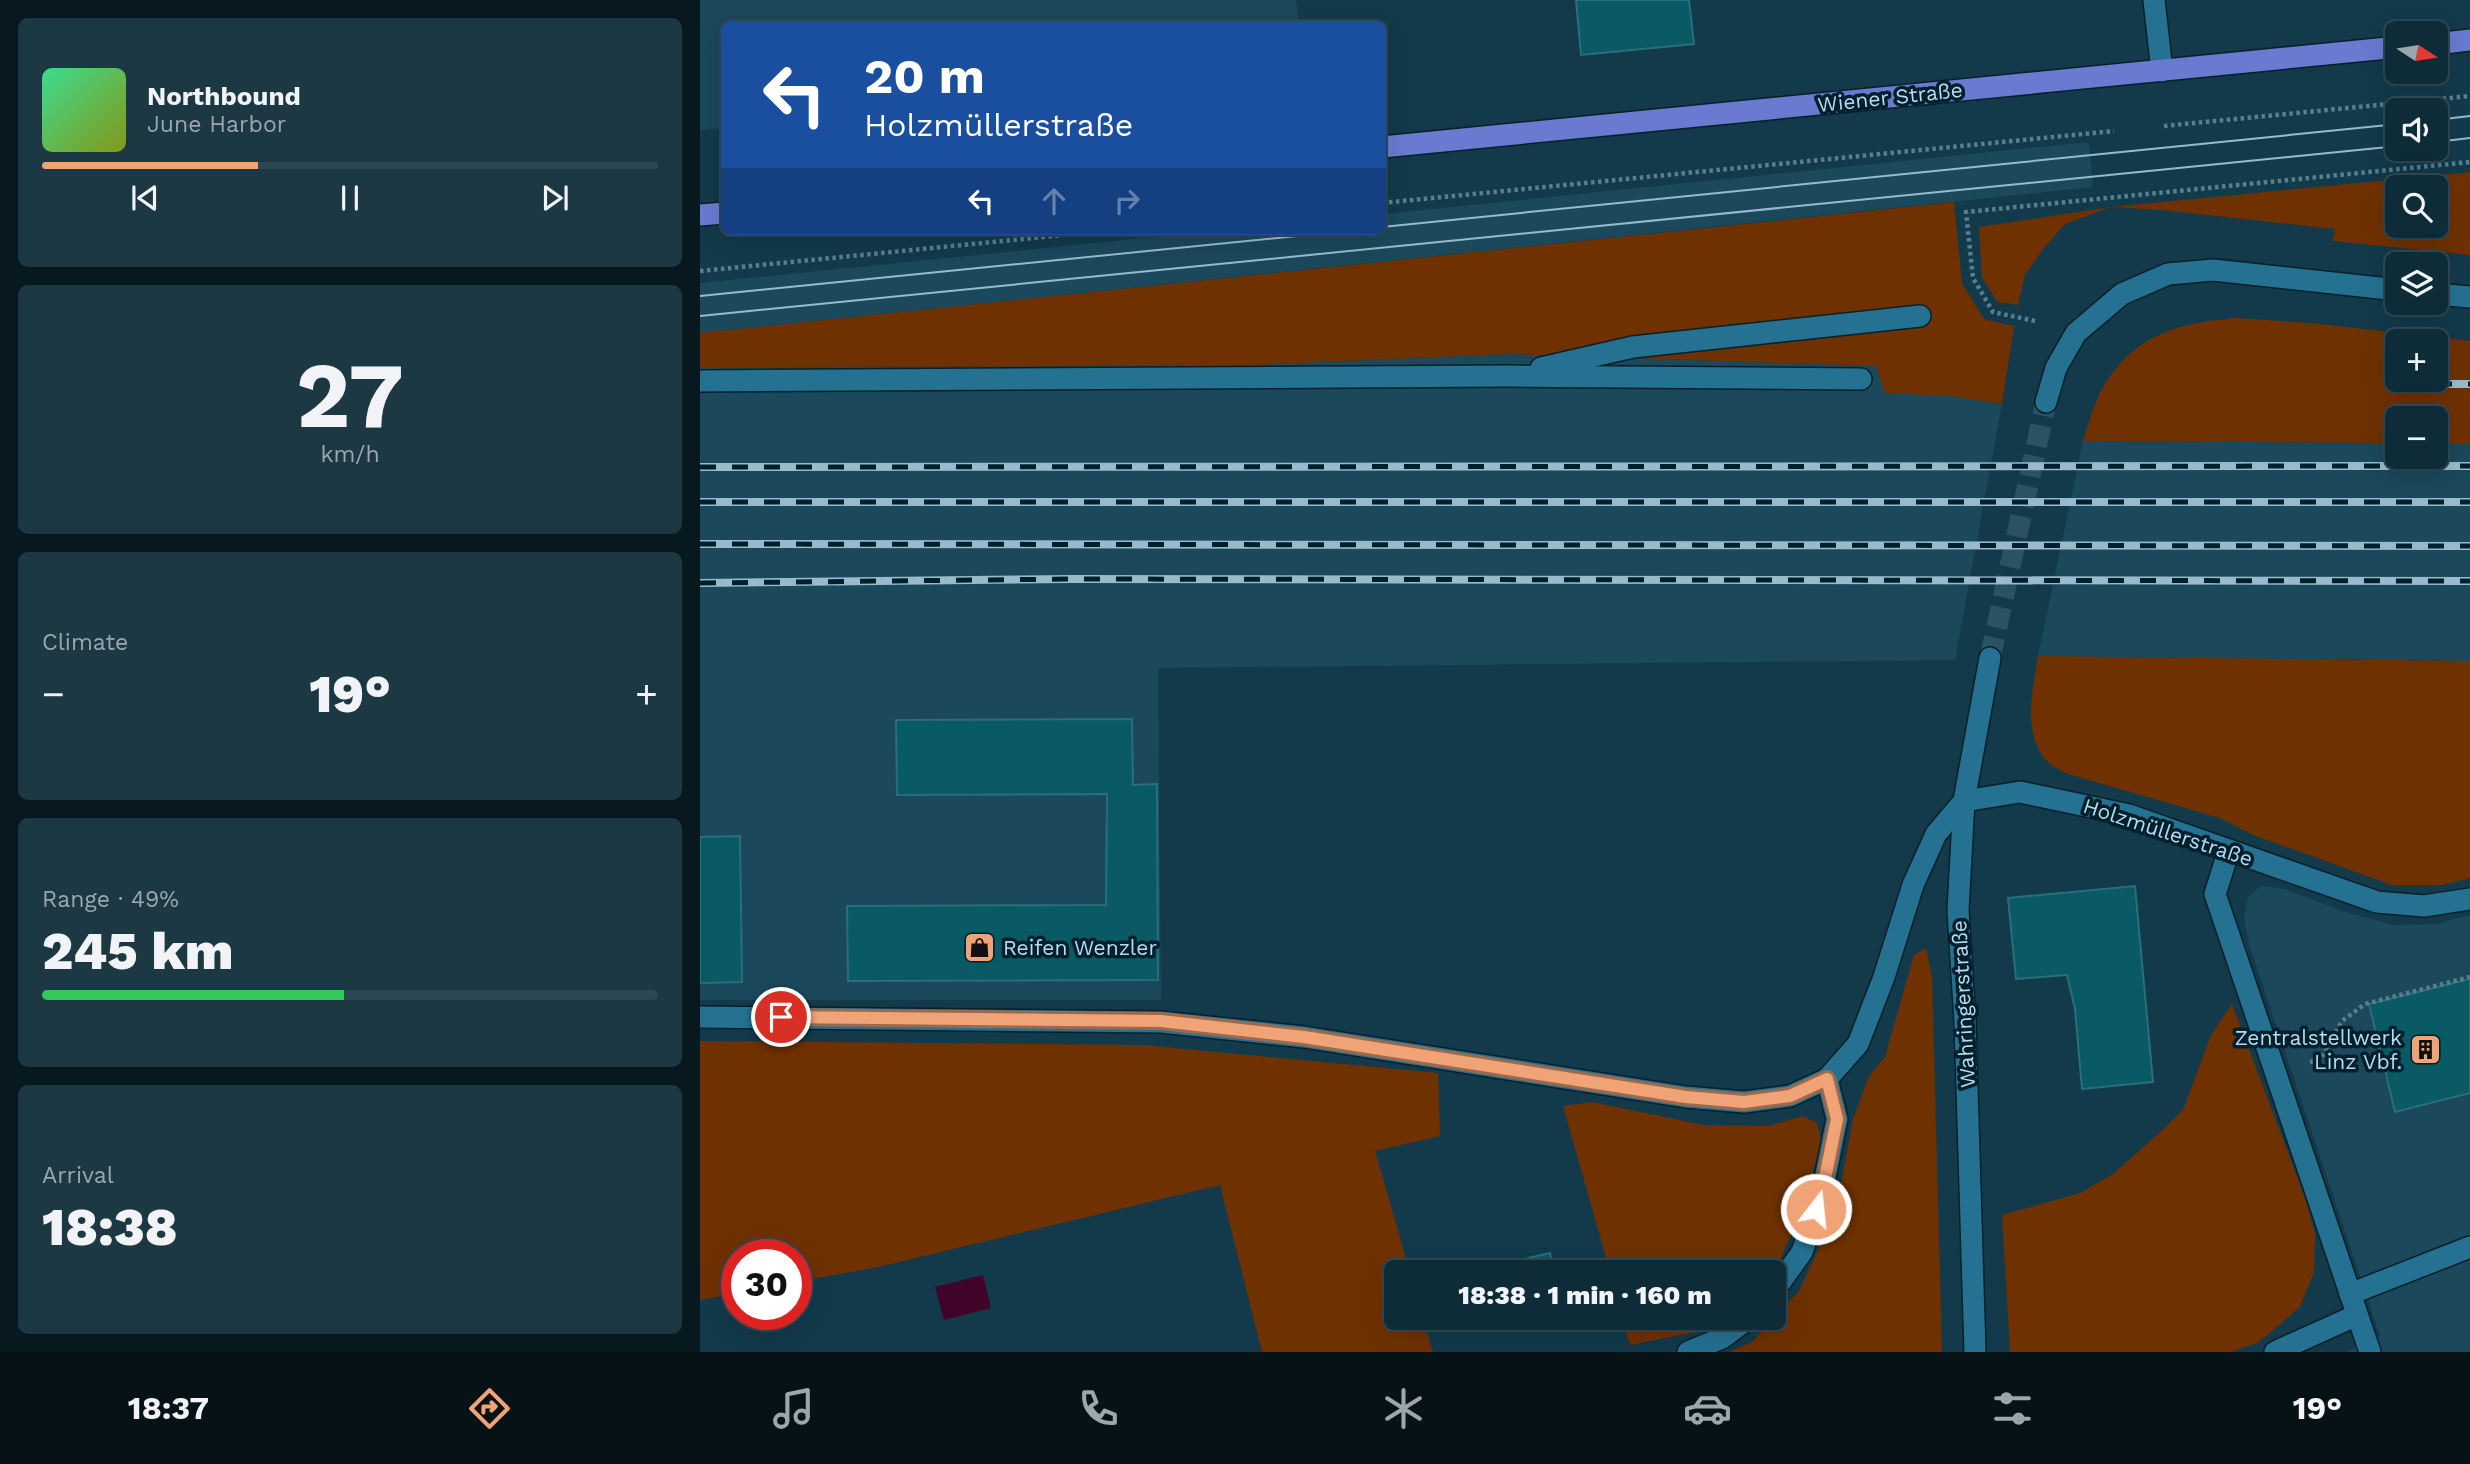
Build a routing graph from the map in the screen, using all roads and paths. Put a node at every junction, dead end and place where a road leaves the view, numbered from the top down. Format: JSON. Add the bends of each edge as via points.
{"nodes":[{"id":1,"x":2154,"y":0,"type":"edge"},
{"id":2,"x":2470,"y":40,"type":"edge"},
{"id":3,"x":2448,"y":43,"type":"edge"},
{"id":4,"x":2385,"y":48,"type":"edge"},
{"id":5,"x":2162,"y":71,"type":"junction"},
{"id":6,"x":2470,"y":96,"type":"edge"},
{"id":7,"x":2164,"y":126,"type":"dead end"},
{"id":8,"x":2114,"y":131,"type":"dead end"},
{"id":9,"x":1386,"y":147,"type":"edge"},
{"id":10,"x":2470,"y":162,"type":"edge"},
{"id":11,"x":1386,"y":203,"type":"edge"},
{"id":12,"x":721,"y":213,"type":"edge"},
{"id":13,"x":700,"y":215,"type":"edge"},
{"id":14,"x":1064,"y":235,"type":"edge"},
{"id":15,"x":700,"y":271,"type":"edge"},
{"id":16,"x":2385,"y":289,"type":"edge"},
{"id":17,"x":2448,"y":295,"type":"edge"},
{"id":18,"x":2470,"y":298,"type":"edge"},
{"id":19,"x":1920,"y":316,"type":"dead end"},
{"id":20,"x":2035,"y":321,"type":"dead end"},
{"id":21,"x":1508,"y":376,"type":"junction"},
{"id":22,"x":1861,"y":379,"type":"dead end"},
{"id":23,"x":700,"y":381,"type":"edge"},
{"id":24,"x":2046,"y":402,"type":"tunnel mouth"},
{"id":25,"x":1990,"y":658,"type":"tunnel mouth"},
{"id":26,"x":1964,"y":801,"type":"junction"},
{"id":27,"x":2229,"y":850,"type":"junction"},
{"id":28,"x":2470,"y":899,"type":"edge"},
{"id":29,"x":2470,"y":977,"type":"edge"},
{"id":30,"x":700,"y":1017,"type":"edge"},
{"id":31,"x":2275,"y":1072,"type":"junction"},
{"id":32,"x":1827,"y":1079,"type":"junction"},
{"id":33,"x":2470,"y":1247,"type":"edge"},
{"id":34,"x":1786,"y":1274,"type":"edge"},
{"id":35,"x":2350,"y":1294,"type":"junction"},
{"id":36,"x":2357,"y":1315,"type":"junction"},
{"id":37,"x":1733,"y":1330,"type":"edge"},
{"id":38,"x":1688,"y":1352,"type":"edge"},
{"id":39,"x":1975,"y":1352,"type":"edge"},
{"id":40,"x":2275,"y":1352,"type":"edge"},
{"id":41,"x":2370,"y":1352,"type":"edge"}],
"edges":[{"from":1,"to":5,"type":"street"},
{"from":2,"to":3,"type":"main road"},
{"from":4,"to":5,"type":"main road","name":"Wiener Straße"},
{"from":5,"to":9,"type":"main road","name":"Wiener Straße"},
{"from":6,"to":7,"type":"path"},
{"from":8,"to":11,"type":"path"},
{"from":10,"to":20,"type":"path","via":[[1966,212],[1973,278],[1993,312]]},
{"from":12,"to":13,"type":"main road"},
{"from":14,"to":15,"type":"path"},
{"from":16,"to":24,"type":"street","via":[[2213,270],[2168,274],[2122,294],[2077,333],[2056,368]]},
{"from":17,"to":18,"type":"street"},
{"from":19,"to":21,"type":"street","via":[[1633,347]]},
{"from":21,"to":22,"type":"street"},
{"from":21,"to":23,"type":"street"},
{"from":25,"to":26,"type":"street","name":"Wahringerstraße"},
{"from":26,"to":27,"type":"street","name":"Holzmüllerstraße","via":[[2032,794],[2129,815]]},
{"from":26,"to":32,"type":"street","via":[[1936,834],[1913,885],[1858,1044]]},
{"from":26,"to":39,"type":"street","name":"Wahringerstraße","via":[[1958,910]]},
{"from":27,"to":28,"type":"street","name":"Holzmüllerstraße","via":[[2377,902],[2424,906]]},
{"from":27,"to":31,"type":"street","via":[[2215,894]]},
{"from":29,"to":31,"type":"path","via":[[2365,1004],[2342,1021],[2320,1060]]},
{"from":30,"to":32,"type":"street","via":[[1161,1021],[1304,1037],[1686,1097],[1744,1102],[1790,1096]]},
{"from":31,"to":35,"type":"street"},
{"from":32,"to":34,"type":"street","via":[[1837,1119],[1823,1188],[1802,1252]]},
{"from":33,"to":35,"type":"street"},
{"from":35,"to":36,"type":"street"},
{"from":36,"to":40,"type":"street"},
{"from":36,"to":41,"type":"street"},
{"from":37,"to":38,"type":"street"}]}
